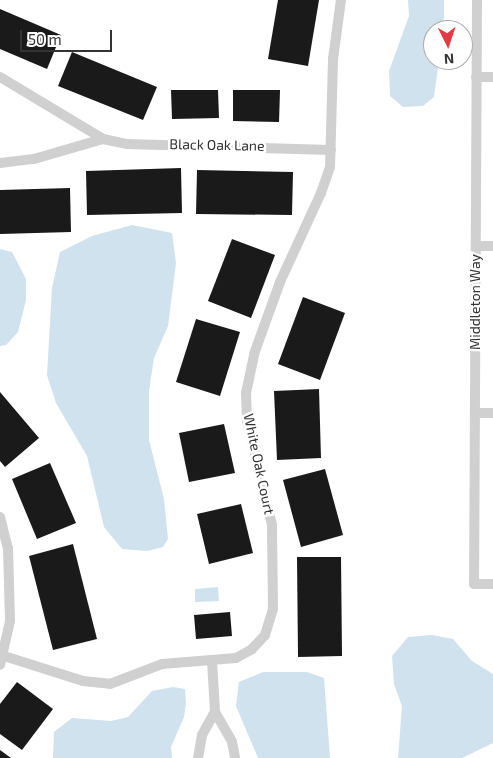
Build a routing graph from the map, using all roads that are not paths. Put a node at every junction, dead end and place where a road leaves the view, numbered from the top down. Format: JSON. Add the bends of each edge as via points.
{"nodes":[{"id":1,"x":341,"y":0,"type":"edge"},
{"id":2,"x":477,"y":0,"type":"edge"},
{"id":3,"x":0,"y":76,"type":"edge"},
{"id":4,"x":476,"y":77,"type":"junction"},
{"id":5,"x":493,"y":77,"type":"edge"},
{"id":6,"x":103,"y":139,"type":"junction"},
{"id":7,"x":331,"y":150,"type":"junction"},
{"id":8,"x":0,"y":163,"type":"edge"},
{"id":9,"x":476,"y":246,"type":"junction"},
{"id":10,"x":493,"y":246,"type":"edge"},
{"id":11,"x":475,"y":413,"type":"junction"},
{"id":12,"x":493,"y":413,"type":"edge"},
{"id":13,"x":0,"y":517,"type":"edge"},
{"id":14,"x":493,"y":584,"type":"edge"},
{"id":15,"x":2,"y":661,"type":"edge"},
{"id":16,"x":212,"y":661,"type":"junction"},
{"id":17,"x":215,"y":712,"type":"junction"},
{"id":18,"x":198,"y":758,"type":"edge"},
{"id":19,"x":235,"y":758,"type":"edge"}],
"edges":[{"from":1,"to":7,"type":"street","name":"White Oak Court","via":[[333,59]]},
{"from":2,"to":4,"type":"street","name":"Middleton Way"},
{"from":3,"to":6,"type":"street","name":"Black Oak Lane"},
{"from":4,"to":5,"type":"street"},
{"from":4,"to":9,"type":"street","name":"Middleton Way"},
{"from":6,"to":7,"type":"street","name":"Black Oak Lane","via":[[127,144]]},
{"from":6,"to":8,"type":"street","name":"Black Oak Lane","via":[[34,159]]},
{"from":7,"to":16,"type":"street","name":"White Oak Court","via":[[322,193],[280,282],[254,354],[246,393],[248,421],[272,525],[272,618],[252,649],[236,658]]},
{"from":9,"to":10,"type":"street"},
{"from":9,"to":11,"type":"street","name":"Middleton Way"},
{"from":11,"to":12,"type":"street"},
{"from":11,"to":14,"type":"street","name":"Middleton Way","via":[[474,584]]},
{"from":13,"to":15,"type":"street","via":[[5,529],[9,566],[10,621]]},
{"from":15,"to":16,"type":"street","name":"White Oak Court","via":[[101,684],[128,680],[162,664]]},
{"from":16,"to":17,"type":"street"},
{"from":17,"to":18,"type":"street","via":[[202,735]]},
{"from":17,"to":19,"type":"street","via":[[232,742]]}]}
